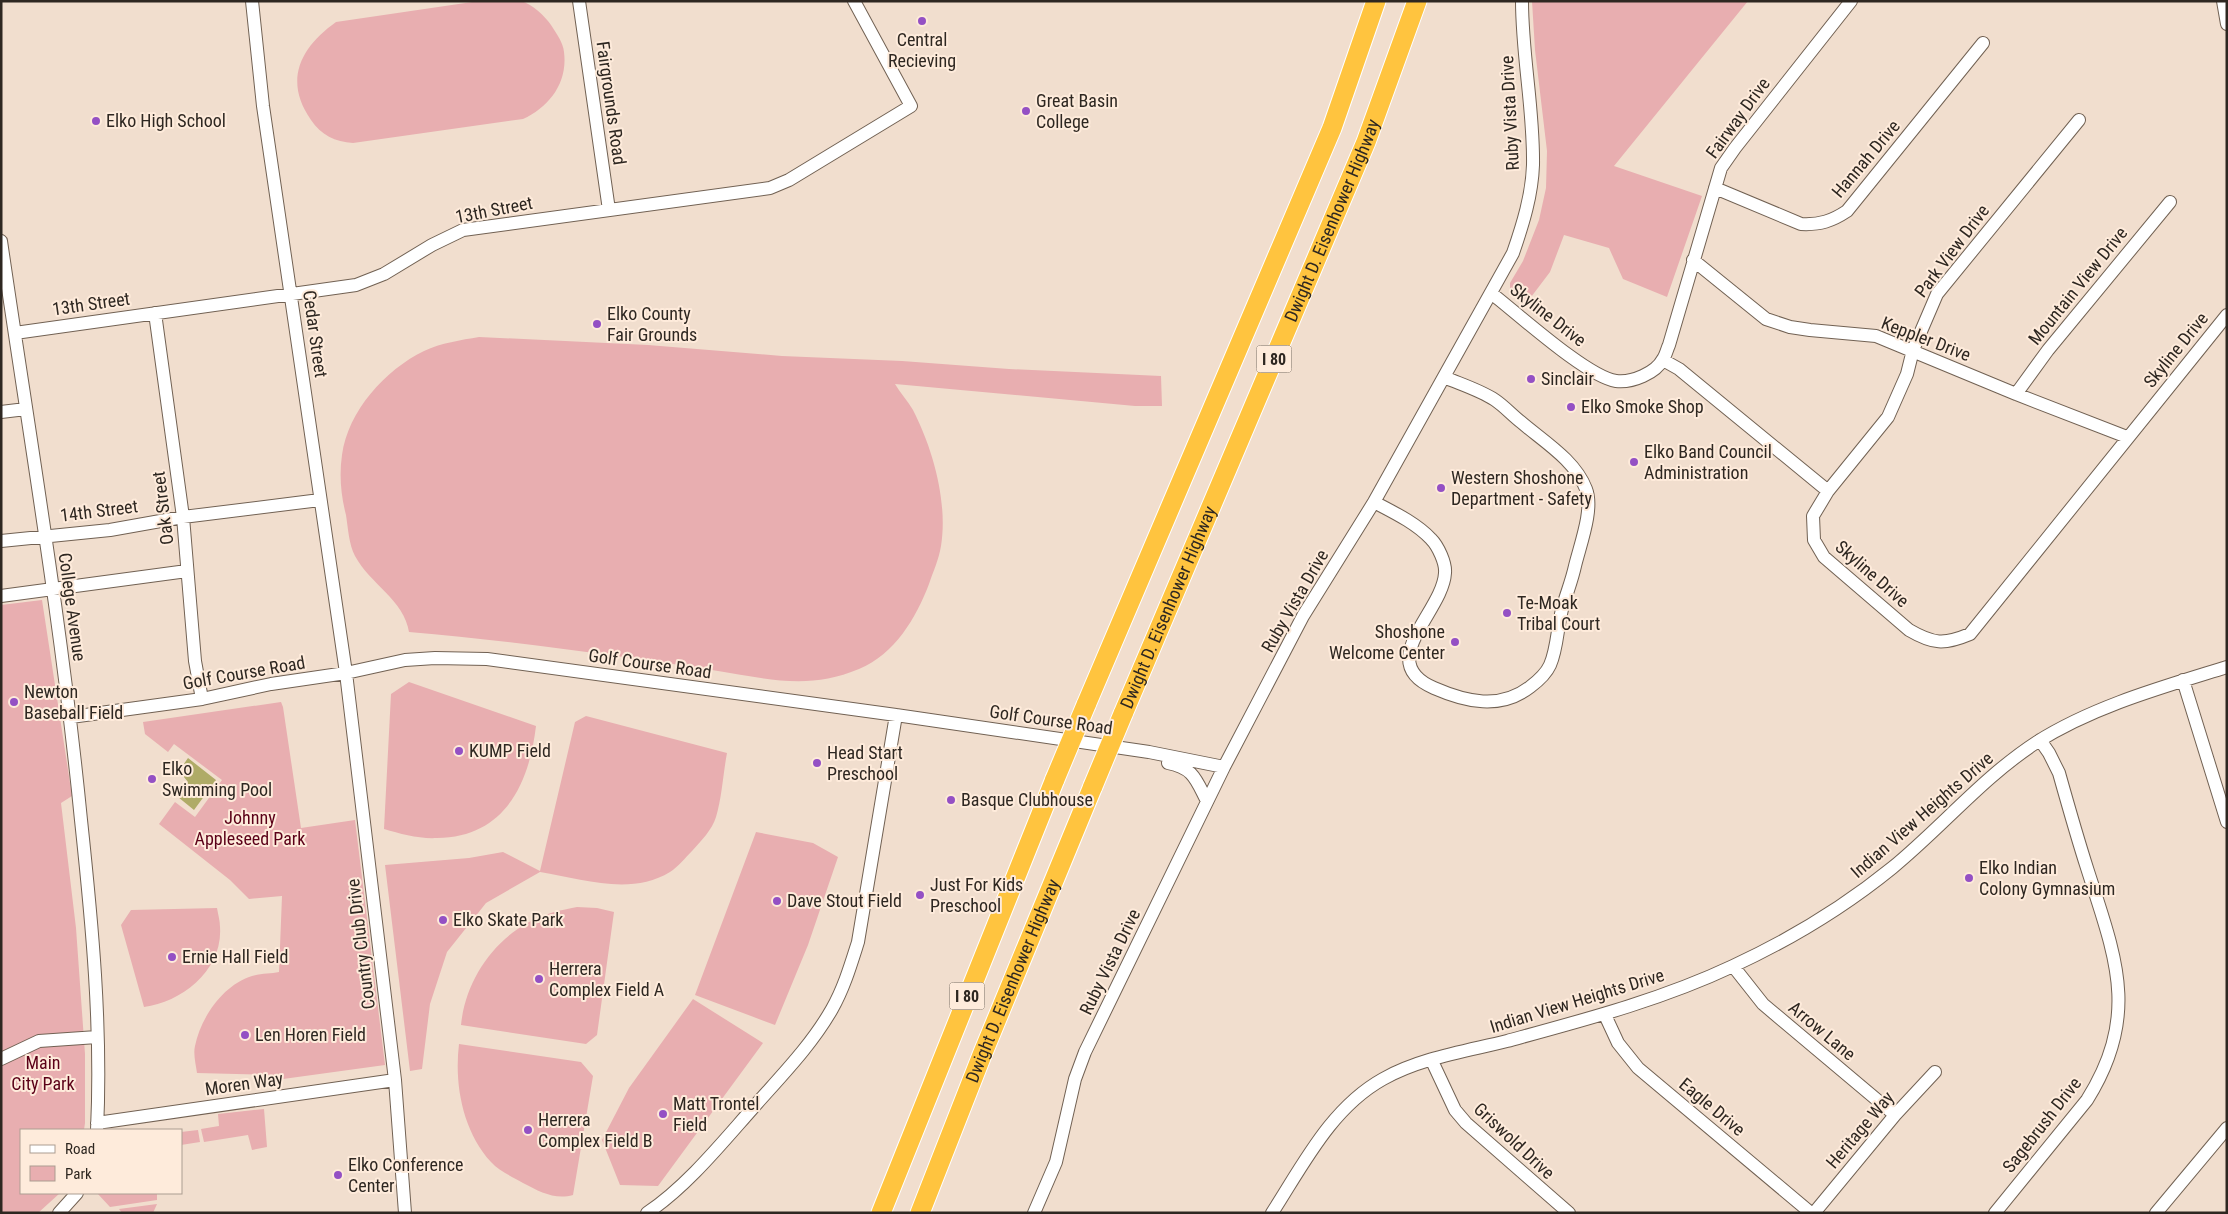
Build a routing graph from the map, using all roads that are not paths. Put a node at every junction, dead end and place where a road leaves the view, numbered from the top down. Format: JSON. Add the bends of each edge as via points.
{"nodes":[{"id":1,"x":252,"y":1,"type":"edge"},
{"id":2,"x":579,"y":1,"type":"edge"},
{"id":3,"x":854,"y":1,"type":"edge"},
{"id":4,"x":1376,"y":1,"type":"edge"},
{"id":5,"x":1417,"y":1,"type":"edge"},
{"id":6,"x":1522,"y":1,"type":"edge"},
{"id":7,"x":1851,"y":1,"type":"edge"},
{"id":8,"x":2223,"y":1,"type":"edge"},
{"id":9,"x":2227,"y":24,"type":"edge"},
{"id":10,"x":1983,"y":43,"type":"dead end"},
{"id":11,"x":2079,"y":120,"type":"dead end"},
{"id":12,"x":1714,"y":188,"type":"junction"},
{"id":13,"x":2170,"y":202,"type":"dead end"},
{"id":14,"x":609,"y":210,"type":"junction"},
{"id":15,"x":1,"y":241,"type":"edge"},
{"id":16,"x":1693,"y":260,"type":"junction"},
{"id":17,"x":3,"y":271,"type":"edge"},
{"id":18,"x":291,"y":293,"type":"junction"},
{"id":19,"x":1491,"y":293,"type":"junction"},
{"id":20,"x":154,"y":312,"type":"junction"},
{"id":21,"x":2227,"y":315,"type":"edge"},
{"id":22,"x":15,"y":333,"type":"junction"},
{"id":23,"x":1913,"y":350,"type":"junction"},
{"id":24,"x":1663,"y":360,"type":"junction"},
{"id":25,"x":1444,"y":377,"type":"junction"},
{"id":26,"x":2016,"y":394,"type":"junction"},
{"id":27,"x":26,"y":409,"type":"junction"},
{"id":28,"x":1,"y":412,"type":"edge"},
{"id":29,"x":2127,"y":436,"type":"junction"},
{"id":30,"x":1828,"y":491,"type":"junction"},
{"id":31,"x":320,"y":500,"type":"junction"},
{"id":32,"x":1374,"y":502,"type":"junction"},
{"id":33,"x":183,"y":517,"type":"junction"},
{"id":34,"x":44,"y":535,"type":"junction"},
{"id":35,"x":1,"y":541,"type":"edge"},
{"id":36,"x":187,"y":571,"type":"junction"},
{"id":37,"x":52,"y":588,"type":"junction"},
{"id":38,"x":1,"y":596,"type":"edge"},
{"id":39,"x":2227,"y":667,"type":"edge"},
{"id":40,"x":346,"y":672,"type":"junction"},
{"id":41,"x":2183,"y":680,"type":"junction"},
{"id":42,"x":202,"y":699,"type":"junction"},
{"id":43,"x":896,"y":715,"type":"junction"},
{"id":44,"x":71,"y":717,"type":"junction"},
{"id":45,"x":2040,"y":740,"type":"junction"},
{"id":46,"x":1123,"y":748,"type":"junction"},
{"id":47,"x":1224,"y":767,"type":"junction"},
{"id":48,"x":1208,"y":801,"type":"junction"},
{"id":49,"x":2227,"y":822,"type":"edge"},
{"id":50,"x":1733,"y":966,"type":"junction"},
{"id":51,"x":1605,"y":1015,"type":"junction"},
{"id":52,"x":97,"y":1037,"type":"junction"},
{"id":53,"x":1,"y":1059,"type":"edge"},
{"id":54,"x":1432,"y":1061,"type":"junction"},
{"id":55,"x":1935,"y":1072,"type":"dead end"},
{"id":56,"x":395,"y":1080,"type":"junction"},
{"id":57,"x":1895,"y":1115,"type":"junction"},
{"id":58,"x":97,"y":1127,"type":"edge"},
{"id":59,"x":2227,"y":1128,"type":"edge"},
{"id":60,"x":76,"y":1194,"type":"edge"},
{"id":61,"x":59,"y":1213,"type":"edge"},
{"id":62,"x":404,"y":1213,"type":"edge"},
{"id":63,"x":647,"y":1213,"type":"edge"},
{"id":64,"x":881,"y":1213,"type":"edge"},
{"id":65,"x":920,"y":1213,"type":"edge"},
{"id":66,"x":1034,"y":1213,"type":"edge"},
{"id":67,"x":1272,"y":1213,"type":"edge"},
{"id":68,"x":1569,"y":1213,"type":"edge"},
{"id":69,"x":1812,"y":1213,"type":"edge"},
{"id":70,"x":1995,"y":1213,"type":"edge"},
{"id":71,"x":2156,"y":1213,"type":"edge"}],
"edges":[{"from":1,"to":18,"type":"street","name":"Cedar Street","via":[[262,106]]},
{"from":2,"to":14,"type":"street","name":"Fairgrounds Road"},
{"from":3,"to":14,"type":"street","name":"13th Street","via":[[911,106],[789,180],[770,188]]},
{"from":4,"to":64,"type":"highway","name":"Dwight D. Eisenhower Highway","number":"I 80","bridge":true,"via":[[1332,128],[1086,705]]},
{"from":5,"to":65,"type":"highway","name":"Dwight D. Eisenhower Highway","number":"I 80","bridge":true,"via":[[1366,142],[1093,786]]},
{"from":6,"to":19,"type":"street","name":"Ruby Vista Drive","via":[[1533,144],[1530,191],[1513,253]]},
{"from":7,"to":12,"type":"street","name":"Fairway Drive","via":[[1735,148],[1721,168]]},
{"from":8,"to":9,"type":"street"},
{"from":10,"to":12,"type":"street","name":"Hannah Drive","via":[[1847,211],[1833,220],[1801,224]]},
{"from":11,"to":23,"type":"street","name":"Park View Drive","via":[[1937,294]]},
{"from":12,"to":16,"type":"street","name":"Fairway Drive"},
{"from":13,"to":26,"type":"street","name":"Mountain View Drive","via":[[2048,350]]},
{"from":14,"to":18,"type":"street","name":"13th Street","via":[[463,230],[384,274],[356,285]]},
{"from":15,"to":17,"type":"street","name":"College Avenue"},
{"from":16,"to":23,"type":"street","name":"Keppler Drive","via":[[1766,319],[1790,327],[1876,336]]},
{"from":16,"to":24,"type":"street","name":"Fairway Drive"},
{"from":17,"to":22,"type":"street","name":"College Avenue"},
{"from":18,"to":20,"type":"street","name":"13th Street"},
{"from":18,"to":31,"type":"street","name":"Cedar Street"},
{"from":19,"to":24,"type":"street","name":"Skyline Drive","via":[[1604,378],[1615,381],[1632,379],[1654,370]]},
{"from":19,"to":25,"type":"street","name":"Ruby Vista Drive"},
{"from":20,"to":22,"type":"street","name":"13th Street"},
{"from":20,"to":33,"type":"street","name":"Oak Street"},
{"from":21,"to":29,"type":"street","name":"Skyline Drive"},
{"from":22,"to":27,"type":"street","name":"College Avenue"},
{"from":23,"to":26,"type":"street","name":"Keppler Drive"},
{"from":23,"to":30,"type":"street","name":"Park View Drive","via":[[1908,374],[1888,417]]},
{"from":24,"to":30,"type":"street"},
{"from":25,"to":32,"type":"street","name":"Ruby Vista Drive"},
{"from":25,"to":32,"type":"street","via":[[1494,400],[1557,452],[1580,476],[1587,491],[1585,526],[1572,582],[1550,665],[1541,678],[1509,700],[1489,702],[1433,688],[1417,678],[1407,660],[1446,571],[1432,539]]},
{"from":26,"to":29,"type":"street","name":"Keppler Drive"},
{"from":27,"to":28,"type":"street"},
{"from":27,"to":34,"type":"street","name":"College Avenue"},
{"from":29,"to":30,"type":"street","name":"Skyline Drive","via":[[1970,634],[1948,641],[1935,643],[1909,630],[1824,557],[1812,529],[1813,516]]},
{"from":31,"to":33,"type":"street","name":"14th Street"},
{"from":31,"to":40,"type":"street","name":"Cedar Street"},
{"from":32,"to":47,"type":"street","name":"Ruby Vista Drive","via":[[1303,616]]},
{"from":33,"to":34,"type":"street","name":"14th Street","via":[[110,530]]},
{"from":33,"to":36,"type":"street","name":"Oak Street"},
{"from":34,"to":35,"type":"street","name":"14th Street"},
{"from":34,"to":37,"type":"street","name":"College Avenue"},
{"from":36,"to":37,"type":"street"},
{"from":36,"to":42,"type":"street","name":"Oak Street","via":[[195,661]]},
{"from":37,"to":38,"type":"street"},
{"from":37,"to":44,"type":"street","name":"College Avenue"},
{"from":39,"to":41,"type":"street","name":"Indian View Heights Drive"},
{"from":40,"to":42,"type":"street","name":"Golf Course Road"},
{"from":40,"to":43,"type":"street","name":"Golf Course Road","via":[[405,660],[487,659]]},
{"from":40,"to":56,"type":"street","name":"Country Club Drive"},
{"from":41,"to":45,"type":"street","name":"Indian View Heights Drive","via":[[2080,719]]},
{"from":41,"to":49,"type":"street"},
{"from":42,"to":44,"type":"street","name":"Golf Course Road"},
{"from":43,"to":46,"type":"street","name":"Golf Course Road"},
{"from":43,"to":63,"type":"street","via":[[858,942],[849,973],[833,1007],[812,1041],[723,1142],[663,1202]]},
{"from":44,"to":52,"type":"street","name":"College Avenue","via":[[92,923]]},
{"from":45,"to":50,"type":"street","name":"Indian View Heights Drive","via":[[1983,783],[1866,888],[1799,931]]},
{"from":45,"to":70,"type":"street","name":"Sagebrush Drive","via":[[2059,773],[2108,930],[2118,975],[2119,1016],[2111,1051],[2087,1100]]},
{"from":46,"to":47,"type":"street","name":"Golf Course Road"},
{"from":46,"to":48,"type":"street","via":[[1188,770]]},
{"from":47,"to":48,"type":"street","name":"Ruby Vista Drive"},
{"from":48,"to":66,"type":"street","name":"Ruby Vista Drive","via":[[1085,1052],[1075,1079],[1056,1162]]},
{"from":50,"to":51,"type":"street","name":"Indian View Heights Drive"},
{"from":50,"to":57,"type":"street","name":"Arrow Lane","via":[[1763,1004]]},
{"from":51,"to":54,"type":"street","name":"Indian View Heights Drive"},
{"from":51,"to":69,"type":"street","name":"Eagle Drive","via":[[1618,1043],[1638,1068]]},
{"from":52,"to":53,"type":"street","via":[[39,1041]]},
{"from":52,"to":58,"type":"street","name":"College Avenue"},
{"from":54,"to":67,"type":"street","name":"Indian View Heights Drive","via":[[1397,1072],[1352,1102],[1327,1129]]},
{"from":54,"to":68,"type":"street","name":"Griswold Drive","via":[[1455,1110],[1466,1124]]},
{"from":55,"to":57,"type":"street","name":"Heritage Way"},
{"from":56,"to":58,"type":"street","name":"Moren Way"},
{"from":56,"to":62,"type":"street","name":"Country Club Drive"},
{"from":57,"to":69,"type":"street","name":"Heritage Way"},
{"from":59,"to":71,"type":"street"},
{"from":60,"to":61,"type":"street"}]}
